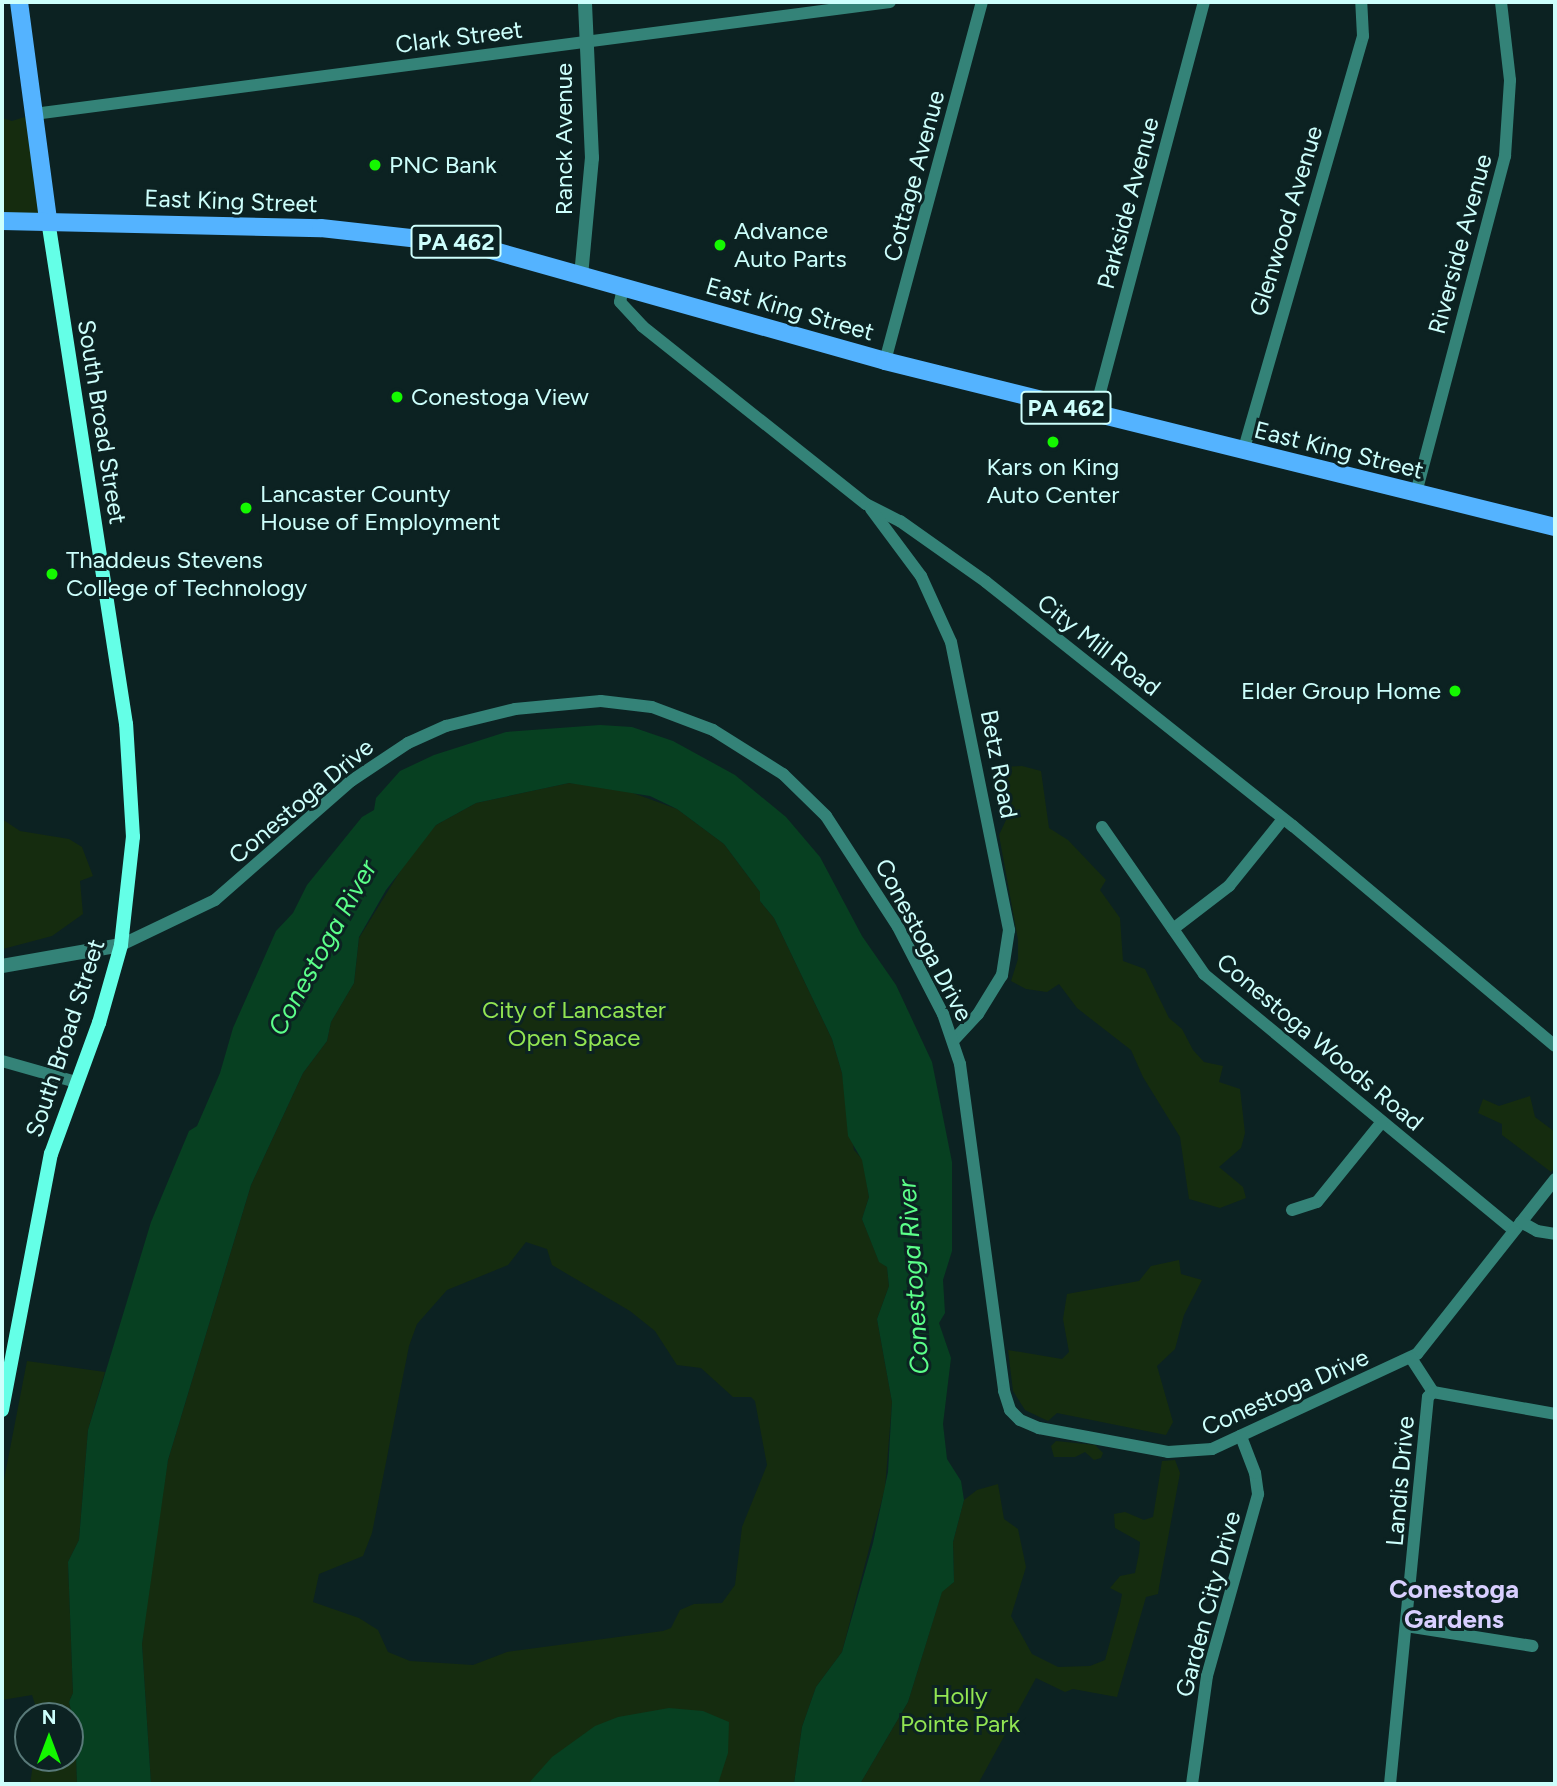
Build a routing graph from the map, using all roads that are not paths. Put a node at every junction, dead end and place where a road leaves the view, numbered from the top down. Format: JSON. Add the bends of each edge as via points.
{"nodes":[{"id":1,"x":19,"y":2,"type":"edge"},
{"id":2,"x":585,"y":2,"type":"edge"},
{"id":3,"x":890,"y":2,"type":"edge"},
{"id":4,"x":982,"y":2,"type":"edge"},
{"id":5,"x":1204,"y":2,"type":"edge"},
{"id":6,"x":1361,"y":2,"type":"edge"},
{"id":7,"x":1501,"y":2,"type":"edge"},
{"id":8,"x":587,"y":41,"type":"junction"},
{"id":9,"x":34,"y":114,"type":"junction"},
{"id":10,"x":48,"y":220,"type":"junction"},
{"id":11,"x":2,"y":221,"type":"edge"},
{"id":12,"x":581,"y":276,"type":"junction"},
{"id":13,"x":623,"y":287,"type":"junction"},
{"id":14,"x":885,"y":361,"type":"junction"},
{"id":15,"x":1094,"y":415,"type":"junction"},
{"id":16,"x":1243,"y":452,"type":"junction"},
{"id":17,"x":1416,"y":493,"type":"junction"},
{"id":18,"x":866,"y":504,"type":"junction"},
{"id":19,"x":1555,"y":527,"type":"edge"},
{"id":20,"x":1283,"y":819,"type":"junction"},
{"id":21,"x":1102,"y":827,"type":"dead end"},
{"id":22,"x":1172,"y":929,"type":"junction"},
{"id":23,"x":121,"y":945,"type":"junction"},
{"id":24,"x":2,"y":966,"type":"edge"},
{"id":25,"x":954,"y":1040,"type":"junction"},
{"id":26,"x":1555,"y":1046,"type":"edge"},
{"id":27,"x":2,"y":1061,"type":"edge"},
{"id":28,"x":76,"y":1082,"type":"junction"},
{"id":29,"x":1381,"y":1123,"type":"junction"},
{"id":30,"x":1555,"y":1178,"type":"edge"},
{"id":31,"x":1292,"y":1210,"type":"dead end"},
{"id":32,"x":1518,"y":1226,"type":"junction"},
{"id":33,"x":1555,"y":1234,"type":"edge"},
{"id":34,"x":1411,"y":1358,"type":"junction"},
{"id":35,"x":1433,"y":1392,"type":"junction"},
{"id":36,"x":2,"y":1410,"type":"edge"},
{"id":37,"x":1555,"y":1414,"type":"edge"},
{"id":38,"x":1241,"y":1436,"type":"junction"},
{"id":39,"x":1406,"y":1626,"type":"junction"},
{"id":40,"x":1532,"y":1646,"type":"dead end"},
{"id":41,"x":1192,"y":1784,"type":"edge"},
{"id":42,"x":1390,"y":1784,"type":"edge"}],
"edges":[{"from":1,"to":9,"type":"main road"},
{"from":2,"to":8,"type":"street","name":"Ranck Avenue"},
{"from":3,"to":8,"type":"street","name":"Clark Street"},
{"from":4,"to":14,"type":"street","name":"Cottage Avenue"},
{"from":5,"to":15,"type":"street","name":"Parkside Avenue"},
{"from":6,"to":16,"type":"street","name":"Glenwood Avenue","via":[[1363,36]]},
{"from":7,"to":17,"type":"street","name":"Riverside Avenue","via":[[1510,80],[1505,156]]},
{"from":8,"to":9,"type":"street","name":"Clark Street"},
{"from":8,"to":12,"type":"street","name":"Ranck Avenue","via":[[591,180]]},
{"from":9,"to":10,"type":"main road"},
{"from":10,"to":11,"type":"main road","name":"East King Street","number":"PA 462"},
{"from":10,"to":12,"type":"main road","name":"East King Street","number":"PA 462","via":[[390,234],[480,246]]},
{"from":10,"to":23,"type":"main road","name":"South Broad Street","via":[[130,753],[133,837]]},
{"from":12,"to":13,"type":"main road","name":"East King Street","number":"PA 462"},
{"from":13,"to":14,"type":"main road","name":"East King Street","number":"PA 462"},
{"from":13,"to":18,"type":"street","name":"City Mill Road","via":[[620,302],[642,326]]},
{"from":14,"to":15,"type":"main road","name":"East King Street","number":"PA 462"},
{"from":15,"to":16,"type":"main road","name":"East King Street","number":"PA 462"},
{"from":16,"to":17,"type":"main road","name":"East King Street","number":"PA 462"},
{"from":17,"to":19,"type":"main road","name":"East King Street","number":"PA 462"},
{"from":18,"to":20,"type":"street","name":"City Mill Road","via":[[900,520],[986,582]]},
{"from":18,"to":25,"type":"street","name":"Betz Road","via":[[921,576],[951,642],[1009,930],[1002,975],[978,1014]]},
{"from":20,"to":22,"type":"street","via":[[1229,886]]},
{"from":20,"to":26,"type":"street","name":"City Mill Road"},
{"from":21,"to":22,"type":"street","name":"Conestoga Woods Road"},
{"from":22,"to":29,"type":"street","name":"Conestoga Woods Road","via":[[1204,974]]},
{"from":23,"to":24,"type":"street"},
{"from":23,"to":25,"type":"street","name":"Conestoga Drive","via":[[215,900],[351,781],[431,731],[515,709],[632,703],[713,730],[803,790],[872,884],[933,992]]},
{"from":23,"to":28,"type":"main road","name":"South Broad Street"},
{"from":25,"to":38,"type":"street","name":"Conestoga Drive","via":[[1010,1410],[1039,1428],[1168,1452],[1199,1452]]},
{"from":27,"to":28,"type":"street"},
{"from":28,"to":36,"type":"main road","name":"South Broad Street","via":[[46,1172]]},
{"from":29,"to":31,"type":"street","via":[[1317,1202]]},
{"from":29,"to":32,"type":"street","name":"Conestoga Woods Road"},
{"from":30,"to":32,"type":"street","name":"Conestoga Drive"},
{"from":32,"to":33,"type":"street","name":"Conestoga Woods Road"},
{"from":32,"to":34,"type":"street","name":"Conestoga Drive","via":[[1460,1305]]},
{"from":34,"to":35,"type":"street"},
{"from":34,"to":38,"type":"street","name":"Conestoga Drive"},
{"from":35,"to":37,"type":"street"},
{"from":35,"to":39,"type":"street","name":"Landis Drive","via":[[1428,1397]]},
{"from":38,"to":41,"type":"street","name":"Garden City Drive","via":[[1258,1494],[1207,1676]]},
{"from":39,"to":40,"type":"street"},
{"from":39,"to":42,"type":"street","name":"Landis Drive"}]}
